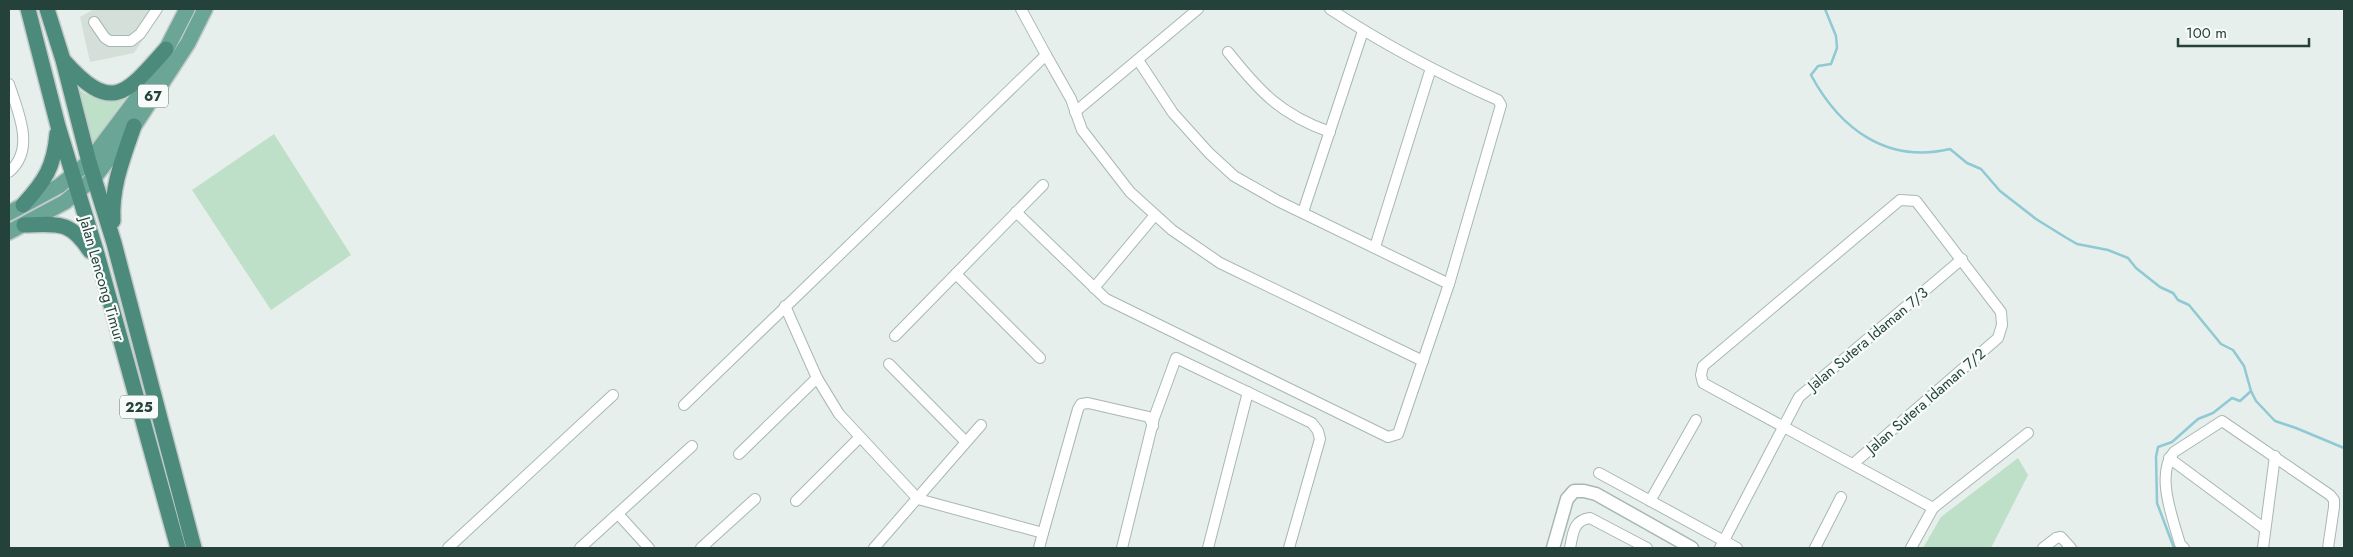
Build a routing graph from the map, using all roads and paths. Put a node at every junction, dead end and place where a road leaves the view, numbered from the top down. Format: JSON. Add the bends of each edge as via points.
{"nodes":[{"id":1,"x":28,"y":9,"type":"edge"},
{"id":2,"x":47,"y":9,"type":"edge"},
{"id":3,"x":157,"y":9,"type":"edge"},
{"id":4,"x":187,"y":9,"type":"edge"},
{"id":5,"x":204,"y":9,"type":"edge"},
{"id":6,"x":1021,"y":9,"type":"edge"},
{"id":7,"x":1198,"y":9,"type":"edge"},
{"id":8,"x":1330,"y":9,"type":"edge"},
{"id":9,"x":94,"y":22,"type":"dead end"},
{"id":10,"x":1363,"y":31,"type":"junction"},
{"id":11,"x":166,"y":49,"type":"junction"},
{"id":12,"x":1228,"y":52,"type":"dead end"},
{"id":13,"x":1046,"y":55,"type":"junction"},
{"id":14,"x":63,"y":60,"type":"junction"},
{"id":15,"x":1138,"y":60,"type":"junction"},
{"id":16,"x":1431,"y":68,"type":"junction"},
{"id":17,"x":9,"y":84,"type":"edge"},
{"id":18,"x":1076,"y":112,"type":"junction"},
{"id":19,"x":58,"y":126,"type":"junction"},
{"id":20,"x":134,"y":126,"type":"junction"},
{"id":21,"x":1330,"y":132,"type":"junction"},
{"id":22,"x":89,"y":162,"type":"junction"},
{"id":23,"x":9,"y":172,"type":"edge"},
{"id":24,"x":72,"y":177,"type":"junction"},
{"id":25,"x":94,"y":178,"type":"junction"},
{"id":26,"x":1043,"y":185,"type":"dead end"},
{"id":27,"x":77,"y":194,"type":"junction"},
{"id":28,"x":23,"y":205,"type":"junction"},
{"id":29,"x":1016,"y":212,"type":"junction"},
{"id":30,"x":1303,"y":212,"type":"junction"},
{"id":31,"x":9,"y":213,"type":"edge"},
{"id":32,"x":1155,"y":215,"type":"junction"},
{"id":33,"x":24,"y":225,"type":"junction"},
{"id":34,"x":9,"y":232,"type":"edge"},
{"id":35,"x":114,"y":243,"type":"junction"},
{"id":36,"x":1374,"y":247,"type":"junction"},
{"id":37,"x":1962,"y":259,"type":"junction"},
{"id":38,"x":99,"y":265,"type":"junction"},
{"id":39,"x":956,"y":274,"type":"junction"},
{"id":40,"x":1449,"y":284,"type":"junction"},
{"id":41,"x":1094,"y":288,"type":"junction"},
{"id":42,"x":785,"y":306,"type":"junction"},
{"id":43,"x":895,"y":336,"type":"dead end"},
{"id":44,"x":1040,"y":358,"type":"dead end"},
{"id":45,"x":1423,"y":361,"type":"junction"},
{"id":46,"x":889,"y":364,"type":"dead end"},
{"id":47,"x":817,"y":378,"type":"junction"},
{"id":48,"x":1248,"y":392,"type":"junction"},
{"id":49,"x":613,"y":395,"type":"dead end"},
{"id":50,"x":684,"y":405,"type":"dead end"},
{"id":51,"x":1696,"y":420,"type":"dead end"},
{"id":52,"x":981,"y":425,"type":"dead end"},
{"id":53,"x":1153,"y":426,"type":"junction"},
{"id":54,"x":1782,"y":426,"type":"junction"},
{"id":55,"x":2028,"y":433,"type":"dead end"},
{"id":56,"x":860,"y":437,"type":"junction"},
{"id":57,"x":965,"y":442,"type":"junction"},
{"id":58,"x":692,"y":446,"type":"dead end"},
{"id":59,"x":739,"y":454,"type":"dead end"},
{"id":60,"x":2274,"y":456,"type":"junction"},
{"id":61,"x":2168,"y":458,"type":"junction"},
{"id":62,"x":1853,"y":464,"type":"junction"},
{"id":63,"x":1599,"y":474,"type":"dead end"},
{"id":64,"x":1842,"y":497,"type":"dead end"},
{"id":65,"x":755,"y":499,"type":"dead end"},
{"id":66,"x":918,"y":499,"type":"junction"},
{"id":67,"x":796,"y":501,"type":"dead end"},
{"id":68,"x":1650,"y":501,"type":"junction"},
{"id":69,"x":1933,"y":508,"type":"junction"},
{"id":70,"x":618,"y":514,"type":"junction"},
{"id":71,"x":2265,"y":530,"type":"junction"},
{"id":72,"x":1043,"y":533,"type":"junction"},
{"id":73,"x":1722,"y":545,"type":"edge"},
{"id":74,"x":178,"y":548,"type":"edge"},
{"id":75,"x":194,"y":548,"type":"edge"},
{"id":76,"x":448,"y":548,"type":"edge"},
{"id":77,"x":580,"y":548,"type":"edge"},
{"id":78,"x":649,"y":548,"type":"edge"},
{"id":79,"x":701,"y":548,"type":"edge"},
{"id":80,"x":874,"y":548,"type":"edge"},
{"id":81,"x":1039,"y":548,"type":"edge"},
{"id":82,"x":1122,"y":548,"type":"edge"},
{"id":83,"x":1208,"y":548,"type":"edge"},
{"id":84,"x":1289,"y":548,"type":"edge"},
{"id":85,"x":1553,"y":548,"type":"edge"},
{"id":86,"x":1570,"y":548,"type":"edge"},
{"id":87,"x":1647,"y":548,"type":"edge"},
{"id":88,"x":1692,"y":548,"type":"edge"},
{"id":89,"x":1737,"y":548,"type":"edge"},
{"id":90,"x":1815,"y":548,"type":"edge"},
{"id":91,"x":1911,"y":548,"type":"edge"},
{"id":92,"x":2043,"y":548,"type":"edge"},
{"id":93,"x":2072,"y":548,"type":"edge"},
{"id":94,"x":2184,"y":548,"type":"edge"},
{"id":95,"x":2262,"y":548,"type":"edge"},
{"id":96,"x":2328,"y":548,"type":"edge"}],
"edges":[{"from":1,"to":19,"type":"highway","name":"Jalan Lencong Timur","number":"225"},
{"from":2,"to":14,"type":"highway","name":"Jalan Lencong Timur","number":"225"},
{"from":3,"to":9,"type":"street","via":[[131,42],[110,41]]},
{"from":4,"to":11,"type":"main road","number":"67"},
{"from":5,"to":20,"type":"main road","number":"67","via":[[188,43]]},
{"from":6,"to":13,"type":"street"},
{"from":7,"to":15,"type":"street"},
{"from":8,"to":10,"type":"street"},
{"from":10,"to":16,"type":"street"},
{"from":10,"to":21,"type":"street"},
{"from":11,"to":14,"type":"highway","via":[[139,79],[117,94],[92,87]]},
{"from":11,"to":22,"type":"main road","number":"67","via":[[144,88]]},
{"from":12,"to":21,"type":"street","via":[[1255,86],[1279,107]]},
{"from":13,"to":18,"type":"street"},
{"from":13,"to":42,"type":"street"},
{"from":14,"to":22,"type":"highway","name":"Jalan Lencong Timur","number":"225"},
{"from":15,"to":18,"type":"street"},
{"from":15,"to":30,"type":"street","via":[[1173,113],[1209,153],[1234,176]]},
{"from":16,"to":36,"type":"street"},
{"from":16,"to":40,"type":"street","via":[[1498,100],[1501,105]]},
{"from":17,"to":23,"type":"street","via":[[21,119],[23,147],[16,166]]},
{"from":18,"to":32,"type":"street","via":[[1079,125],[1130,192]]},
{"from":19,"to":24,"type":"highway","name":"Jalan Lencong Timur","number":"225"},
{"from":19,"to":28,"type":"highway","via":[[50,168],[41,186]]},
{"from":20,"to":25,"type":"main road","number":"67"},
{"from":20,"to":35,"type":"highway","via":[[114,190]]},
{"from":21,"to":30,"type":"street"},
{"from":22,"to":24,"type":"main road","number":"67"},
{"from":22,"to":25,"type":"highway","name":"Jalan Lencong Timur","number":"225"},
{"from":24,"to":27,"type":"highway","name":"Jalan Lencong Timur","number":"225"},
{"from":24,"to":28,"type":"main road","number":"67","via":[[46,195]]},
{"from":25,"to":27,"type":"main road","number":"67"},
{"from":25,"to":35,"type":"highway","name":"Jalan Lencong Timur","number":"225"},
{"from":26,"to":29,"type":"street"},
{"from":27,"to":33,"type":"main road","number":"67"},
{"from":27,"to":38,"type":"highway","name":"Jalan Lencong Timur","number":"225"},
{"from":28,"to":31,"type":"main road","number":"67"},
{"from":29,"to":39,"type":"street"},
{"from":29,"to":41,"type":"street"},
{"from":30,"to":36,"type":"street"},
{"from":32,"to":41,"type":"street"},
{"from":32,"to":45,"type":"street","via":[[1220,263]]},
{"from":33,"to":34,"type":"main road","number":"67"},
{"from":33,"to":38,"type":"highway","via":[[68,227],[81,237]]},
{"from":35,"to":75,"type":"highway","name":"Jalan Lencong Timur","number":"225"},
{"from":36,"to":40,"type":"street"},
{"from":37,"to":54,"type":"street","name":"Jalan Sutera Idaman 7/3","via":[[1799,397]]},
{"from":37,"to":54,"type":"street","via":[[1916,201],[1900,200],[1703,366],[1703,383]]},
{"from":37,"to":62,"type":"street","name":"Jalan Sutera Idaman 7/2","via":[[2001,312],[1998,338]]},
{"from":38,"to":74,"type":"highway","name":"Jalan Lencong Timur","number":"225"},
{"from":39,"to":43,"type":"street"},
{"from":39,"to":44,"type":"street"},
{"from":40,"to":45,"type":"street"},
{"from":41,"to":45,"type":"street","via":[[1106,299],[1388,437],[1398,434]]},
{"from":42,"to":47,"type":"street"},
{"from":42,"to":50,"type":"street"},
{"from":46,"to":57,"type":"street"},
{"from":47,"to":56,"type":"street","via":[[839,414]]},
{"from":47,"to":59,"type":"street"},
{"from":48,"to":53,"type":"street","via":[[1176,358]]},
{"from":48,"to":83,"type":"street"},
{"from":48,"to":84,"type":"street","via":[[1312,423],[1318,431],[1320,440]]},
{"from":49,"to":76,"type":"street"},
{"from":51,"to":68,"type":"street"},
{"from":52,"to":57,"type":"street"},
{"from":53,"to":72,"type":"street","via":[[1148,417],[1081,404]]},
{"from":53,"to":82,"type":"street"},
{"from":54,"to":62,"type":"street"},
{"from":54,"to":73,"type":"street","name":"Jalan Sutera Idaman 7/3"},
{"from":55,"to":69,"type":"street"},
{"from":56,"to":66,"type":"street"},
{"from":56,"to":67,"type":"street"},
{"from":57,"to":66,"type":"street"},
{"from":58,"to":70,"type":"street"},
{"from":60,"to":61,"type":"street","via":[[2222,421]]},
{"from":60,"to":71,"type":"street"},
{"from":60,"to":96,"type":"street","via":[[2334,500]]},
{"from":61,"to":71,"type":"street"},
{"from":61,"to":94,"type":"street","via":[[2167,500]]},
{"from":62,"to":69,"type":"street"},
{"from":63,"to":68,"type":"street"},
{"from":64,"to":90,"type":"street"},
{"from":65,"to":79,"type":"street"},
{"from":66,"to":72,"type":"street"},
{"from":66,"to":80,"type":"street"},
{"from":68,"to":73,"type":"street"},
{"from":69,"to":91,"type":"street"},
{"from":70,"to":77,"type":"street"},
{"from":70,"to":78,"type":"street"},
{"from":71,"to":95,"type":"street"},
{"from":72,"to":81,"type":"street"},
{"from":73,"to":89,"type":"street"},
{"from":85,"to":88,"type":"street","via":[[1567,499],[1574,491],[1596,494]]},
{"from":86,"to":87,"type":"street","via":[[1576,524],[1590,518]]},
{"from":92,"to":93,"type":"street","via":[[2061,537]]}]}
